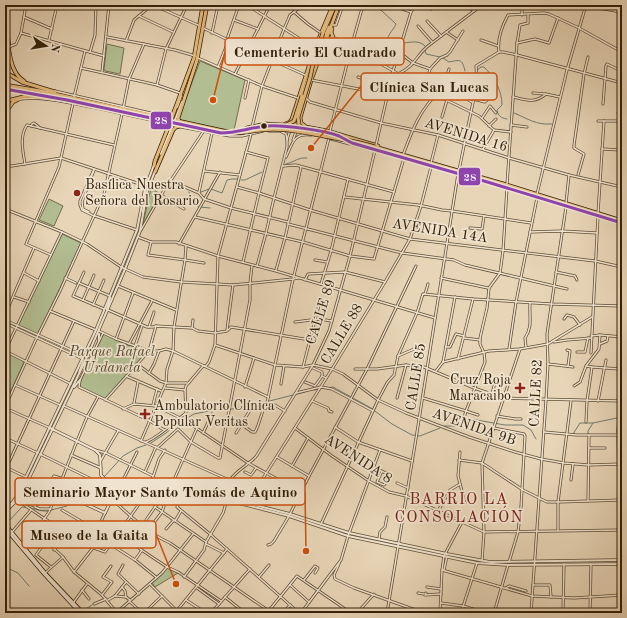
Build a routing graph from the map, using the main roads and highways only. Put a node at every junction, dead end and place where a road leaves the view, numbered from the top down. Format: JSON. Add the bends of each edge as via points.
{"nodes":[{"id":1,"x":6,"y":5,"type":"edge"},
{"id":2,"x":203,"y":5,"type":"edge"},
{"id":3,"x":206,"y":5,"type":"edge"},
{"id":4,"x":334,"y":5,"type":"edge"},
{"id":5,"x":339,"y":5,"type":"edge"},
{"id":6,"x":5,"y":16,"type":"edge"},
{"id":7,"x":6,"y":21,"type":"edge"},
{"id":8,"x":201,"y":27,"type":"junction"},
{"id":9,"x":322,"y":33,"type":"junction"},
{"id":10,"x":326,"y":40,"type":"junction"},
{"id":11,"x":9,"y":47,"type":"junction"},
{"id":12,"x":196,"y":57,"type":"junction"},
{"id":13,"x":5,"y":73,"type":"edge"},
{"id":14,"x":5,"y":78,"type":"edge"},
{"id":15,"x":5,"y":85,"type":"edge"},
{"id":16,"x":31,"y":85,"type":"junction"},
{"id":17,"x":5,"y":89,"type":"edge"},
{"id":18,"x":300,"y":97,"type":"junction"},
{"id":19,"x":20,"y":98,"type":"junction"},
{"id":20,"x":66,"y":98,"type":"junction"},
{"id":21,"x":5,"y":100,"type":"edge"},
{"id":22,"x":5,"y":114,"type":"edge"},
{"id":23,"x":292,"y":119,"type":"junction"},
{"id":24,"x":300,"y":120,"type":"junction"},
{"id":25,"x":171,"y":121,"type":"junction"},
{"id":26,"x":179,"y":122,"type":"junction"},
{"id":27,"x":178,"y":126,"type":"junction"},
{"id":28,"x":184,"y":126,"type":"junction"},
{"id":29,"x":282,"y":126,"type":"junction"},
{"id":30,"x":304,"y":129,"type":"junction"},
{"id":31,"x":223,"y":132,"type":"junction"},
{"id":32,"x":375,"y":148,"type":"junction"},
{"id":33,"x":403,"y":156,"type":"junction"},
{"id":34,"x":154,"y":166,"type":"road end"},
{"id":35,"x":155,"y":172,"type":"road end"},
{"id":36,"x":622,"y":222,"type":"edge"},
{"id":37,"x":5,"y":524,"type":"edge"},
{"id":38,"x":5,"y":528,"type":"edge"},
{"id":39,"x":11,"y":533,"type":"junction"},
{"id":40,"x":45,"y":574,"type":"junction"},
{"id":41,"x":73,"y":604,"type":"junction"},
{"id":42,"x":80,"y":613,"type":"edge"},
{"id":43,"x":83,"y":613,"type":"edge"}],
"edges":[{"from":1,"to":7,"type":"main road"},
{"from":2,"to":8,"type":"main road"},
{"from":3,"to":8,"type":"main road"},
{"from":4,"to":9,"type":"main road"},
{"from":5,"to":10,"type":"main road"},
{"from":5,"to":10,"type":"main road","via":[[331,32],[333,37]]},
{"from":5,"to":18,"type":"main road"},
{"from":6,"to":7,"type":"main road"},
{"from":7,"to":11,"type":"main road"},
{"from":8,"to":12,"type":"main road"},
{"from":9,"to":18,"type":"main road"},
{"from":9,"to":30,"type":"main road","bridge":true,"via":[[298,117],[299,125]]},
{"from":10,"to":24,"type":"main road"},
{"from":11,"to":13,"type":"main road"},
{"from":11,"to":16,"type":"main road","via":[[17,74]]},
{"from":12,"to":25,"type":"main road"},
{"from":12,"to":26,"type":"main road"},
{"from":13,"to":14,"type":"main road"},
{"from":13,"to":16,"type":"main road"},
{"from":15,"to":20,"type":"main road"},
{"from":16,"to":20,"type":"main road"},
{"from":17,"to":20,"type":"main road"},
{"from":18,"to":23,"type":"main road"},
{"from":18,"to":29,"type":"main road","bridge":true,"via":[[294,121]]},
{"from":19,"to":20,"type":"main road"},
{"from":19,"to":21,"type":"main road"},
{"from":19,"to":22,"type":"main road","via":[[13,102]]},
{"from":20,"to":25,"type":"main road"},
{"from":23,"to":24,"type":"main road","via":[[294,124],[298,124]]},
{"from":23,"to":31,"type":"main road","via":[[283,124],[266,124]]},
{"from":24,"to":32,"type":"main road","via":[[304,127],[330,132]]},
{"from":25,"to":26,"type":"main road"},
{"from":25,"to":27,"type":"main road"},
{"from":25,"to":28,"type":"main road"},
{"from":25,"to":34,"type":"main road"},
{"from":26,"to":31,"type":"main road"},
{"from":27,"to":28,"type":"main road"},
{"from":27,"to":35,"type":"main road","via":[[173,130]]},
{"from":28,"to":31,"type":"main road"},
{"from":29,"to":30,"type":"main road","bridge":true},
{"from":29,"to":31,"type":"main road","bridge":true},
{"from":30,"to":32,"type":"main road","bridge":true,"via":[[339,136],[352,143]]},
{"from":31,"to":32,"type":"main road","bridge":true,"via":[[293,130],[349,140]]},
{"from":32,"to":33,"type":"main road"},
{"from":32,"to":33,"type":"main road"},
{"from":33,"to":36,"type":"main road"},
{"from":37,"to":39,"type":"main road"},
{"from":38,"to":39,"type":"main road"},
{"from":39,"to":40,"type":"main road"},
{"from":39,"to":40,"type":"main road"},
{"from":40,"to":41,"type":"main road"},
{"from":41,"to":42,"type":"main road"},
{"from":41,"to":43,"type":"main road"}]}
